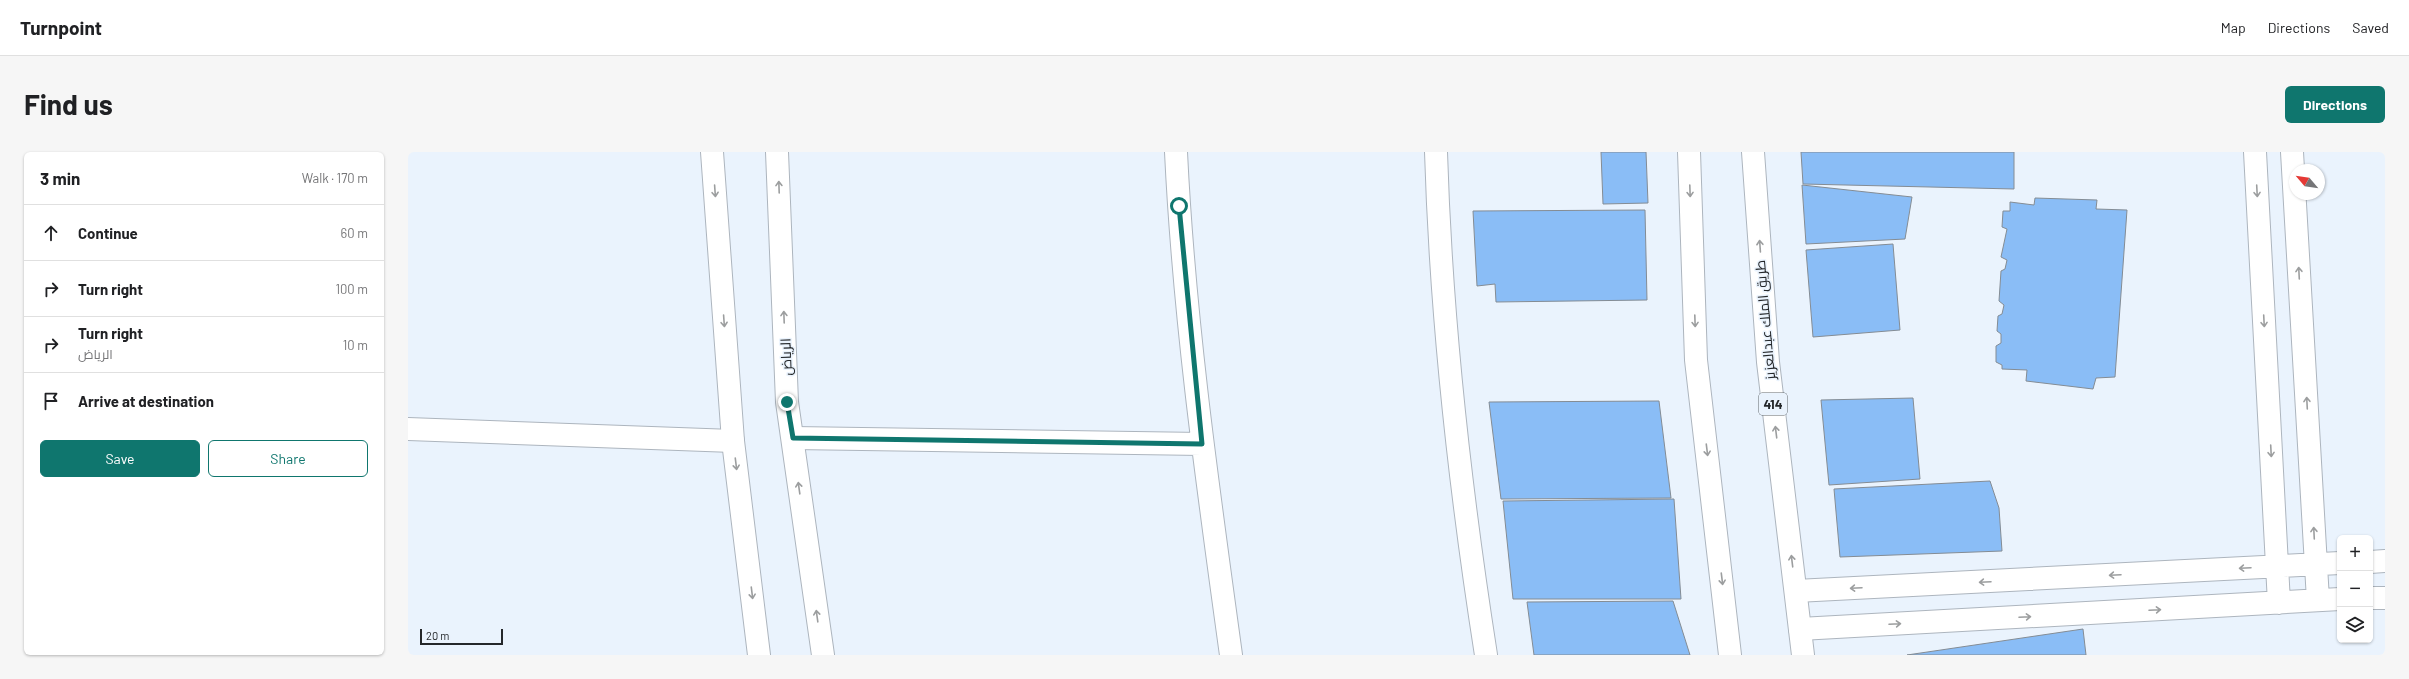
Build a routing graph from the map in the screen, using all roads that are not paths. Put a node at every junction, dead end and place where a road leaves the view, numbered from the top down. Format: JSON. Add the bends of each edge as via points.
{"nodes":[{"id":1,"x":712,"y":152,"type":"edge"},
{"id":2,"x":777,"y":152,"type":"edge"},
{"id":3,"x":1176,"y":152,"type":"edge"},
{"id":4,"x":1436,"y":152,"type":"edge"},
{"id":5,"x":1689,"y":152,"type":"edge"},
{"id":6,"x":1753,"y":152,"type":"edge"},
{"id":7,"x":2255,"y":152,"type":"edge"},
{"id":8,"x":2292,"y":152,"type":"edge"},
{"id":9,"x":408,"y":429,"type":"edge"},
{"id":10,"x":793,"y":438,"type":"junction"},
{"id":11,"x":733,"y":441,"type":"junction"},
{"id":12,"x":1202,"y":444,"type":"junction"},
{"id":13,"x":2385,"y":561,"type":"edge"},
{"id":14,"x":2373,"y":562,"type":"edge"},
{"id":15,"x":2337,"y":564,"type":"edge"},
{"id":16,"x":2316,"y":565,"type":"junction"},
{"id":17,"x":2277,"y":567,"type":"junction"},
{"id":18,"x":1796,"y":591,"type":"junction"},
{"id":19,"x":2373,"y":598,"type":"edge"},
{"id":20,"x":2385,"y":598,"type":"edge"},
{"id":21,"x":2337,"y":599,"type":"edge"},
{"id":22,"x":2318,"y":600,"type":"junction"},
{"id":23,"x":2279,"y":603,"type":"junction"},
{"id":24,"x":1800,"y":629,"type":"junction"},
{"id":25,"x":759,"y":655,"type":"edge"},
{"id":26,"x":823,"y":655,"type":"edge"},
{"id":27,"x":1231,"y":655,"type":"edge"},
{"id":28,"x":1486,"y":655,"type":"edge"},
{"id":29,"x":1730,"y":655,"type":"edge"},
{"id":30,"x":1803,"y":655,"type":"edge"}],
"edges":[{"from":1,"to":11,"type":"main road","one_way":true},
{"from":10,"to":2,"type":"main road","name":"الرياض","one_way":true,"via":[[787,402]]},
{"from":3,"to":12,"type":"main road"},
{"from":4,"to":28,"type":"main road","via":[[1452,405]]},
{"from":5,"to":29,"type":"main road","one_way":true,"via":[[1696,360]]},
{"from":18,"to":6,"type":"main road","name":"طريق الملك عبدالعزيز","number":"414","one_way":true,"via":[[1768,362]]},
{"from":7,"to":17,"type":"main road","one_way":true},
{"from":16,"to":8,"type":"main road","one_way":true},
{"from":9,"to":11,"type":"main road"},
{"from":10,"to":12,"type":"main road"},
{"from":26,"to":10,"type":"main road","name":"الرياض","one_way":true},
{"from":11,"to":25,"type":"main road","one_way":true},
{"from":12,"to":27,"type":"main road"},
{"from":13,"to":14,"type":"main road"},
{"from":15,"to":16,"type":"main road"},
{"from":16,"to":17,"type":"main road"},
{"from":16,"to":22,"type":"main road"},
{"from":17,"to":18,"type":"main road","one_way":true},
{"from":17,"to":23,"type":"main road"},
{"from":18,"to":24,"type":"main road","name":"طريق الملك عبدالعزيز","number":"414"},
{"from":19,"to":20,"type":"main road"},
{"from":21,"to":22,"type":"main road"},
{"from":22,"to":23,"type":"main road"},
{"from":24,"to":23,"type":"main road","one_way":true},
{"from":24,"to":30,"type":"main road","name":"طريق الملك عبدالعزيز","number":"414"}]}
